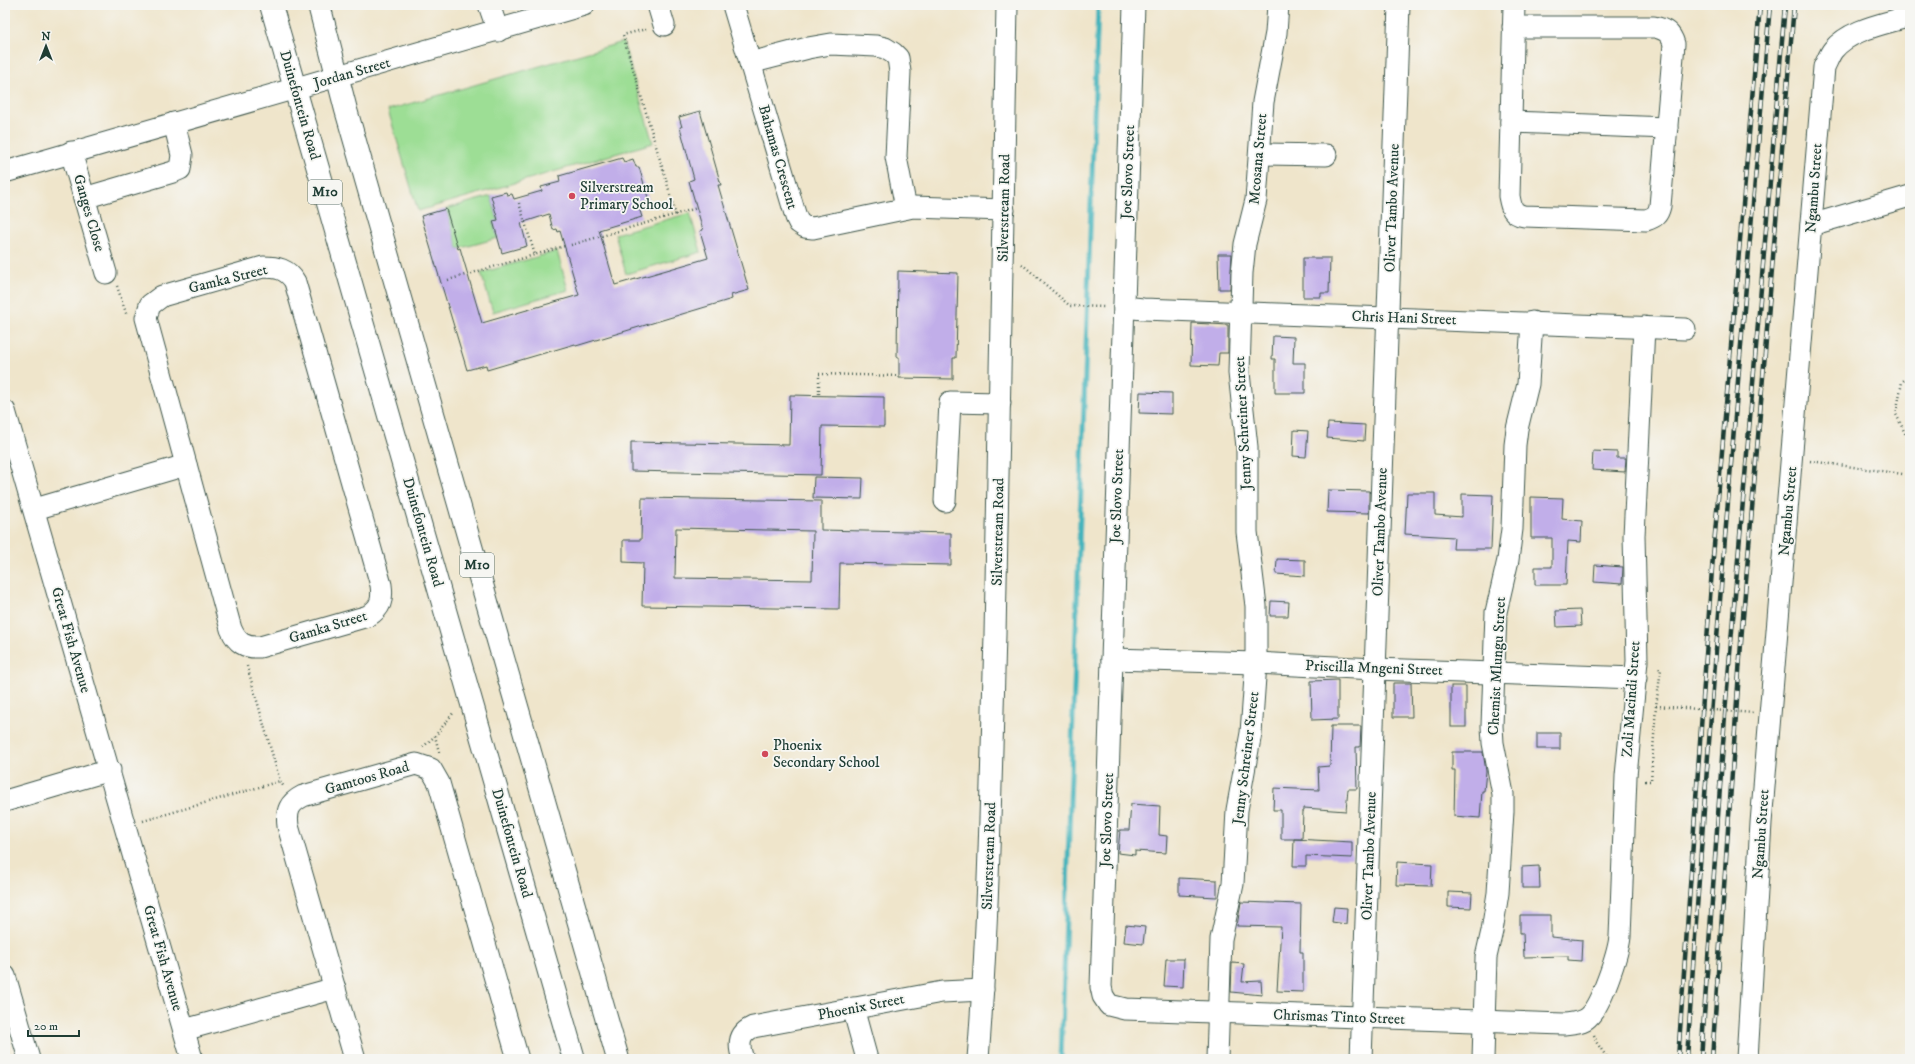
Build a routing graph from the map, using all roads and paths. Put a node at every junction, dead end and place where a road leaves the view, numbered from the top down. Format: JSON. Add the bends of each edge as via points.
{"nodes":[{"id":1,"x":271,"y":5,"type":"edge"},
{"id":2,"x":319,"y":5,"type":"edge"},
{"id":3,"x":489,"y":5,"type":"edge"},
{"id":4,"x":583,"y":5,"type":"edge"},
{"id":5,"x":733,"y":5,"type":"edge"},
{"id":6,"x":1007,"y":5,"type":"edge"},
{"id":7,"x":1134,"y":5,"type":"edge"},
{"id":8,"x":1278,"y":5,"type":"edge"},
{"id":9,"x":1399,"y":5,"type":"edge"},
{"id":10,"x":1514,"y":5,"type":"edge"},
{"id":11,"x":1910,"y":16,"type":"edge"},
{"id":12,"x":662,"y":18,"type":"edge"},
{"id":13,"x":1513,"y":27,"type":"junction"},
{"id":14,"x":498,"y":31,"type":"junction"},
{"id":15,"x":750,"y":63,"type":"junction"},
{"id":16,"x":338,"y":77,"type":"junction"},
{"id":17,"x":295,"y":89,"type":"junction"},
{"id":18,"x":1511,"y":122,"type":"junction"},
{"id":19,"x":174,"y":123,"type":"junction"},
{"id":20,"x":1667,"y":128,"type":"junction"},
{"id":21,"x":71,"y":152,"type":"junction"},
{"id":22,"x":1260,"y":154,"type":"junction"},
{"id":23,"x":1326,"y":155,"type":"dead end"},
{"id":24,"x":5,"y":172,"type":"edge"},
{"id":25,"x":668,"y":190,"type":"dead end"},
{"id":26,"x":670,"y":195,"type":"dead end"},
{"id":27,"x":1910,"y":196,"type":"edge"},
{"id":28,"x":84,"y":198,"type":"junction"},
{"id":29,"x":519,"y":203,"type":"dead end"},
{"id":30,"x":697,"y":208,"type":"dead end"},
{"id":31,"x":906,"y":208,"type":"junction"},
{"id":32,"x":1004,"y":210,"type":"junction"},
{"id":33,"x":676,"y":215,"type":"junction"},
{"id":34,"x":1811,"y":225,"type":"junction"},
{"id":35,"x":571,"y":245,"type":"dead end"},
{"id":36,"x":565,"y":246,"type":"dead end"},
{"id":37,"x":535,"y":255,"type":"junction"},
{"id":38,"x":1018,"y":261,"type":"dead end"},
{"id":39,"x":111,"y":277,"type":"joint"},
{"id":40,"x":448,"y":280,"type":"dead end"},
{"id":41,"x":1124,"y":307,"type":"junction"},
{"id":42,"x":1095,"y":308,"type":"dead end"},
{"id":43,"x":1240,"y":312,"type":"junction"},
{"id":44,"x":1388,"y":318,"type":"junction"},
{"id":45,"x":128,"y":320,"type":"dead end"},
{"id":46,"x":1532,"y":322,"type":"junction"},
{"id":47,"x":1644,"y":327,"type":"junction"},
{"id":48,"x":1685,"y":329,"type":"dead end"},
{"id":49,"x":1910,"y":375,"type":"edge"},
{"id":50,"x":899,"y":376,"type":"dead end"},
{"id":51,"x":819,"y":394,"type":"dead end"},
{"id":52,"x":1000,"y":402,"type":"junction"},
{"id":53,"x":5,"y":411,"type":"edge"},
{"id":54,"x":1910,"y":444,"type":"edge"},
{"id":55,"x":1792,"y":460,"type":"junction"},
{"id":56,"x":186,"y":465,"type":"junction"},
{"id":57,"x":1910,"y":475,"type":"edge"},
{"id":58,"x":945,"y":501,"type":"dead end"},
{"id":59,"x":35,"y":509,"type":"junction"},
{"id":60,"x":246,"y":659,"type":"dead end"},
{"id":61,"x":1112,"y":659,"type":"junction"},
{"id":62,"x":1256,"y":663,"type":"junction"},
{"id":63,"x":1375,"y":669,"type":"junction"},
{"id":64,"x":1661,"y":669,"type":"dead end"},
{"id":65,"x":1493,"y":672,"type":"junction"},
{"id":66,"x":1636,"y":678,"type":"junction"},
{"id":67,"x":454,"y":712,"type":"dead end"},
{"id":68,"x":1754,"y":713,"type":"dead end"},
{"id":69,"x":441,"y":759,"type":"dead end"},
{"id":70,"x":110,"y":770,"type":"junction"},
{"id":71,"x":280,"y":781,"type":"junction"},
{"id":72,"x":287,"y":790,"type":"dead end"},
{"id":73,"x":5,"y":801,"type":"edge"},
{"id":74,"x":141,"y":821,"type":"dead end"},
{"id":75,"x":5,"y":976,"type":"edge"},
{"id":76,"x":1101,"y":987,"type":"joint"},
{"id":77,"x":334,"y":988,"type":"junction"},
{"id":78,"x":983,"y":990,"type":"junction"},
{"id":79,"x":853,"y":1008,"type":"junction"},
{"id":80,"x":1218,"y":1013,"type":"junction"},
{"id":81,"x":1588,"y":1017,"type":"junction"},
{"id":82,"x":1363,"y":1018,"type":"junction"},
{"id":83,"x":1483,"y":1022,"type":"junction"},
{"id":84,"x":184,"y":1030,"type":"junction"},
{"id":85,"x":29,"y":1059,"type":"edge"},
{"id":86,"x":192,"y":1059,"type":"edge"},
{"id":87,"x":355,"y":1059,"type":"edge"},
{"id":88,"x":518,"y":1059,"type":"edge"},
{"id":89,"x":574,"y":1059,"type":"edge"},
{"id":90,"x":618,"y":1059,"type":"edge"},
{"id":91,"x":743,"y":1059,"type":"edge"},
{"id":92,"x":867,"y":1059,"type":"edge"},
{"id":93,"x":978,"y":1059,"type":"edge"},
{"id":94,"x":1217,"y":1059,"type":"edge"},
{"id":95,"x":1361,"y":1059,"type":"edge"},
{"id":96,"x":1483,"y":1059,"type":"edge"},
{"id":97,"x":1608,"y":1059,"type":"edge"},
{"id":98,"x":1746,"y":1059,"type":"edge"}],
"edges":[{"from":1,"to":17,"type":"main road","name":"Duinefontein Road","number":"M10"},
{"from":2,"to":16,"type":"main road","number":"M10"},
{"from":3,"to":14,"type":"street"},
{"from":4,"to":14,"type":"street","name":"Jordan Street"},
{"from":5,"to":15,"type":"street","name":"Bahamas Crescent"},
{"from":6,"to":32,"type":"street","name":"Silverstream Road"},
{"from":7,"to":41,"type":"street","name":"Joe Slovo Street"},
{"from":8,"to":22,"type":"street","name":"Mcosana Street","via":[[1276,33],[1263,102]]},
{"from":9,"to":44,"type":"street","name":"Oliver Tambo Avenue"},
{"from":10,"to":13,"type":"street"},
{"from":11,"to":34,"type":"street","name":"Ngambu Street","via":[[1854,34],[1833,51],[1824,67]]},
{"from":12,"to":25,"type":"path","via":[[623,35]]},
{"from":13,"to":18,"type":"street"},
{"from":13,"to":20,"type":"street","via":[[1662,28],[1669,33],[1674,44]]},
{"from":14,"to":16,"type":"street","name":"Jordan Street"},
{"from":15,"to":31,"type":"street","name":"Bahamas Crescent","via":[[799,223],[806,227],[822,227]]},
{"from":15,"to":31,"type":"street","via":[[831,44],[876,46],[893,53],[898,58],[900,72],[896,157]]},
{"from":16,"to":17,"type":"street","name":"Jordan Street"},
{"from":16,"to":90,"type":"main road","number":"M10"},
{"from":17,"to":19,"type":"street","name":"Jordan Street"},
{"from":17,"to":89,"type":"main road","name":"Duinefontein Road","number":"M10"},
{"from":18,"to":20,"type":"street"},
{"from":18,"to":20,"type":"street","via":[[1509,196],[1511,208],[1517,215],[1524,216],[1646,220],[1654,217],[1659,213]]},
{"from":19,"to":21,"type":"street","name":"Jordan Street"},
{"from":19,"to":28,"type":"street","via":[[182,155],[180,169]]},
{"from":21,"to":24,"type":"street","name":"Jordan Street"},
{"from":21,"to":28,"type":"street","name":"Ganges Close"},
{"from":22,"to":23,"type":"street"},
{"from":22,"to":43,"type":"street","name":"Mcosana Street","via":[[1256,200],[1245,244]]},
{"from":26,"to":33,"type":"path"},
{"from":27,"to":34,"type":"street"},
{"from":28,"to":39,"type":"street","name":"Ganges Close"},
{"from":29,"to":37,"type":"path"},
{"from":30,"to":33,"type":"path"},
{"from":31,"to":32,"type":"street","name":"Bahamas Crescent","via":[[920,206]]},
{"from":32,"to":52,"type":"street","name":"Silverstream Road"},
{"from":33,"to":35,"type":"path"},
{"from":34,"to":55,"type":"street","name":"Ngambu Street"},
{"from":36,"to":37,"type":"path"},
{"from":37,"to":40,"type":"path"},
{"from":38,"to":42,"type":"path","via":[[1070,306]]},
{"from":39,"to":45,"type":"path"},
{"from":41,"to":43,"type":"street","name":"Chris Hani Street"},
{"from":41,"to":61,"type":"street","name":"Joe Slovo Street"},
{"from":43,"to":44,"type":"street","name":"Chris Hani Street"},
{"from":43,"to":62,"type":"street","name":"Jenny Schreiner Street","via":[[1239,374],[1247,447],[1247,532],[1255,592]]},
{"from":44,"to":46,"type":"street","name":"Chris Hani Street"},
{"from":44,"to":63,"type":"street","name":"Oliver Tambo Avenue"},
{"from":46,"to":47,"type":"street","name":"Chris Hani Street"},
{"from":46,"to":65,"type":"street","name":"Chemist Mlungu Street","via":[[1528,384],[1515,444],[1512,529],[1496,612]]},
{"from":47,"to":48,"type":"street","name":"Chris Hani Street"},
{"from":47,"to":66,"type":"street","name":"Zoli Macindi Street","via":[[1634,536]]},
{"from":49,"to":54,"type":"path","via":[[1902,382],[1896,414]]},
{"from":50,"to":51,"type":"path","via":[[819,374]]},
{"from":52,"to":58,"type":"street","via":[[950,402]]},
{"from":52,"to":78,"type":"street","name":"Silverstream Road"},
{"from":53,"to":59,"type":"street","name":"Great Fish Avenue"},
{"from":55,"to":57,"type":"path","via":[[1842,464]]},
{"from":55,"to":98,"type":"street","name":"Ngambu Street","via":[[1762,816]]},
{"from":56,"to":56,"type":"street","name":"Gamka Street","via":[[147,324],[147,311],[154,300],[162,296],[263,267],[281,268],[291,274],[295,282],[381,585],[381,604],[368,616],[260,647],[251,648],[242,644],[231,630]]},
{"from":56,"to":59,"type":"street"},
{"from":59,"to":70,"type":"street","name":"Great Fish Avenue","via":[[72,646]]},
{"from":60,"to":71,"type":"path"},
{"from":61,"to":62,"type":"street","name":"Priscilla Mngeni Street"},
{"from":61,"to":76,"type":"street","name":"Joe Slovo Street"},
{"from":62,"to":63,"type":"street","name":"Priscilla Mngeni Street"},
{"from":62,"to":80,"type":"street","name":"Jenny Schreiner Street","via":[[1251,733],[1237,810],[1234,884],[1222,939]]},
{"from":63,"to":65,"type":"street","name":"Priscilla Mngeni Street"},
{"from":63,"to":82,"type":"street","name":"Oliver Tambo Avenue"},
{"from":64,"to":68,"type":"path","bridge":true,"via":[[1656,706]]},
{"from":65,"to":66,"type":"street","name":"Priscilla Mngeni Street"},
{"from":65,"to":83,"type":"street","name":"Chemist Mlungu Street","via":[[1493,743],[1503,811],[1498,893],[1486,957]]},
{"from":66,"to":81,"type":"street","name":"Zoli Macindi Street","via":[[1626,776],[1619,947],[1597,1004]]},
{"from":67,"to":69,"type":"path","via":[[435,736]]},
{"from":70,"to":73,"type":"street"},
{"from":70,"to":84,"type":"street","name":"Great Fish Avenue"},
{"from":71,"to":72,"type":"path"},
{"from":71,"to":74,"type":"path"},
{"from":75,"to":85,"type":"street"},
{"from":76,"to":80,"type":"street","name":"Chrismas Tinto Street","via":[[1106,1001],[1115,1008]]},
{"from":77,"to":84,"type":"street","name":"Great Fish Avenue"},
{"from":77,"to":87,"type":"street","name":"Gamtoos Road"},
{"from":77,"to":88,"type":"street","name":"Gamtoos Road","via":[[288,826],[289,806],[303,796],[416,764],[424,766],[431,769],[439,783]]},
{"from":78,"to":79,"type":"street","name":"Phoenix Street","via":[[942,992]]},
{"from":78,"to":93,"type":"street","name":"Silverstream Road"},
{"from":79,"to":91,"type":"street","name":"Phoenix Street","via":[[753,1027],[742,1035],[740,1040]]},
{"from":79,"to":92,"type":"street"},
{"from":80,"to":82,"type":"street","name":"Chrismas Tinto Street"},
{"from":80,"to":94,"type":"street","name":"Jenny Schreiner Street"},
{"from":81,"to":83,"type":"street","name":"Chrismas Tinto Street","via":[[1564,1024]]},
{"from":81,"to":97,"type":"path","via":[[1597,1043]]},
{"from":82,"to":83,"type":"street","name":"Chrismas Tinto Street"},
{"from":82,"to":95,"type":"street","name":"Oliver Tambo Avenue"},
{"from":83,"to":96,"type":"street","name":"Chemist Mlungu Street"},
{"from":84,"to":86,"type":"street","name":"Great Fish Avenue"}]}
